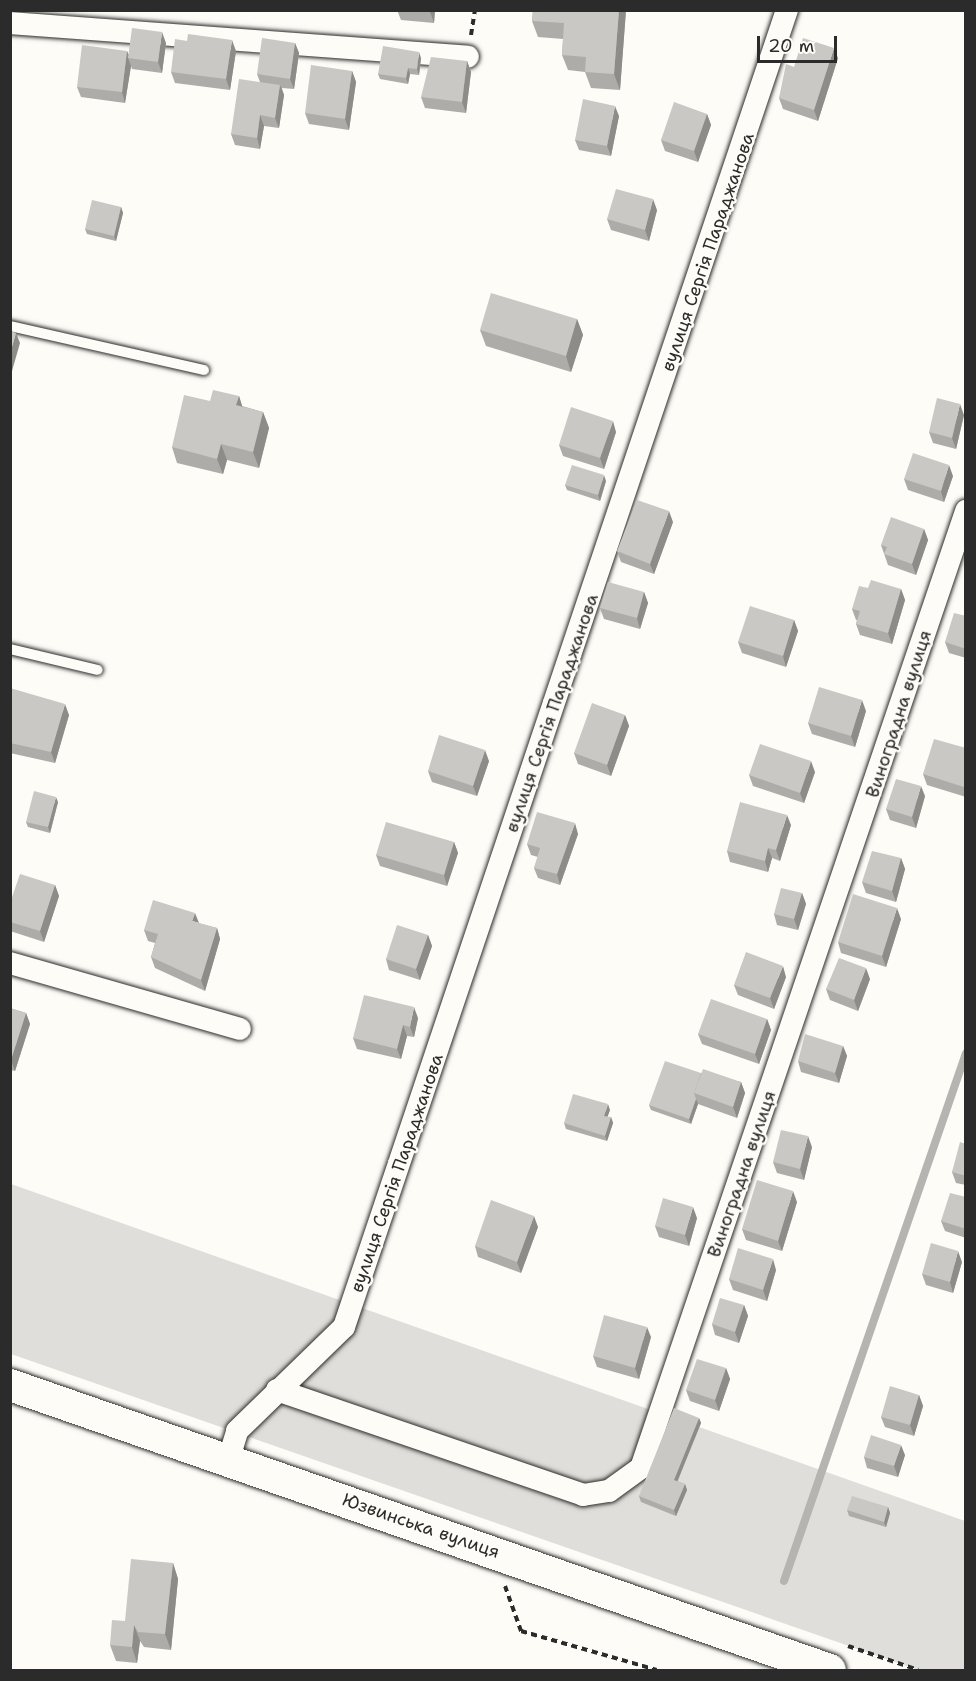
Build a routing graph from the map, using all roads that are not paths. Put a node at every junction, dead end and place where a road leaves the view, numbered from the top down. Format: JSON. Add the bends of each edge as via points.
{"nodes":[{"id":1,"x":787,"y":10,"type":"edge"},
{"id":2,"x":10,"y":23,"type":"edge"},
{"id":3,"x":468,"y":57,"type":"dead end"},
{"id":4,"x":10,"y":326,"type":"edge"},
{"id":5,"x":204,"y":370,"type":"dead end"},
{"id":6,"x":966,"y":511,"type":"edge"},
{"id":7,"x":10,"y":649,"type":"edge"},
{"id":8,"x":98,"y":670,"type":"dead end"},
{"id":9,"x":10,"y":963,"type":"edge"},
{"id":10,"x":240,"y":1029,"type":"dead end"},
{"id":11,"x":10,"y":1385,"type":"edge"},
{"id":12,"x":277,"y":1390,"type":"junction"},
{"id":13,"x":229,"y":1458,"type":"junction"},
{"id":14,"x":830,"y":1671,"type":"edge"}],
"edges":[{"from":1,"to":12,"type":"street","name":"вулиця Сергія Параджанова","via":[[344,1327]]},
{"from":2,"to":3,"type":"street"},
{"from":4,"to":5,"type":"lane"},
{"from":6,"to":12,"type":"street","name":"Виноградна вулиця","via":[[641,1468],[609,1491],[583,1495]]},
{"from":7,"to":8,"type":"lane"},
{"from":9,"to":10,"type":"street"},
{"from":11,"to":13,"type":"main road","name":"Юзвинська вулиця"},
{"from":12,"to":13,"type":"street","name":"вулиця Сергія Параджанова","via":[[237,1431]]},
{"from":13,"to":14,"type":"main road","name":"Юзвинська вулиця"}]}
